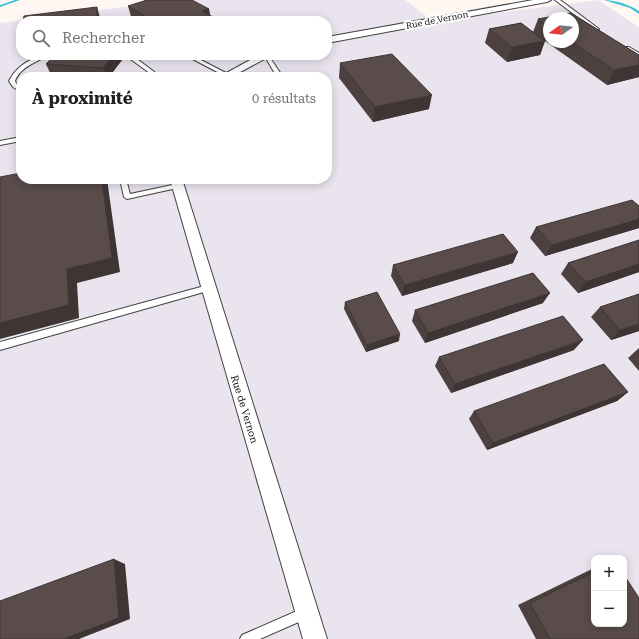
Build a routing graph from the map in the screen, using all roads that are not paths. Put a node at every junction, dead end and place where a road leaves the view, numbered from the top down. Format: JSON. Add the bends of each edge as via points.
{"nodes":[{"id":1,"x":547,"y":0,"type":"edge"},
{"id":2,"x":557,"y":0,"type":"edge"},
{"id":3,"x":602,"y":32,"type":"edge"},
{"id":4,"x":332,"y":39,"type":"edge"},
{"id":5,"x":620,"y":43,"type":"edge"},
{"id":6,"x":639,"y":55,"type":"edge"},
{"id":7,"x":35,"y":60,"type":"edge"},
{"id":8,"x":135,"y":60,"type":"edge"},
{"id":9,"x":196,"y":60,"type":"edge"},
{"id":10,"x":257,"y":60,"type":"edge"},
{"id":11,"x":270,"y":60,"type":"edge"},
{"id":12,"x":17,"y":72,"type":"edge"},
{"id":13,"x":151,"y":72,"type":"edge"},
{"id":14,"x":218,"y":72,"type":"edge"},
{"id":15,"x":233,"y":72,"type":"edge"},
{"id":16,"x":277,"y":72,"type":"edge"},
{"id":17,"x":16,"y":73,"type":"edge"},
{"id":18,"x":16,"y":87,"type":"edge"},
{"id":19,"x":16,"y":140,"type":"edge"},
{"id":20,"x":0,"y":143,"type":"edge"},
{"id":21,"x":124,"y":184,"type":"edge"},
{"id":22,"x":173,"y":184,"type":"edge"},
{"id":23,"x":177,"y":184,"type":"edge"},
{"id":24,"x":208,"y":288,"type":"junction"},
{"id":25,"x":0,"y":346,"type":"edge"},
{"id":26,"x":307,"y":613,"type":"junction"},
{"id":27,"x":246,"y":639,"type":"edge"},
{"id":28,"x":315,"y":639,"type":"edge"}],
"edges":[{"from":1,"to":4,"type":"street","name":"Rue de Vernon"},
{"from":2,"to":3,"type":"lane"},
{"from":5,"to":6,"type":"lane"},
{"from":7,"to":12,"type":"lane"},
{"from":8,"to":13,"type":"lane"},
{"from":9,"to":14,"type":"lane"},
{"from":10,"to":15,"type":"street"},
{"from":11,"to":16,"type":"lane"},
{"from":17,"to":18,"type":"lane","via":[[12,81]]},
{"from":19,"to":20,"type":"lane"},
{"from":21,"to":22,"type":"lane","via":[[127,196]]},
{"from":23,"to":24,"type":"street","name":"Rue de Vernon"},
{"from":24,"to":25,"type":"lane"},
{"from":24,"to":26,"type":"street","name":"Rue de Vernon"},
{"from":26,"to":27,"type":"lane"},
{"from":26,"to":28,"type":"street","name":"Rue de Vernon"}]}
